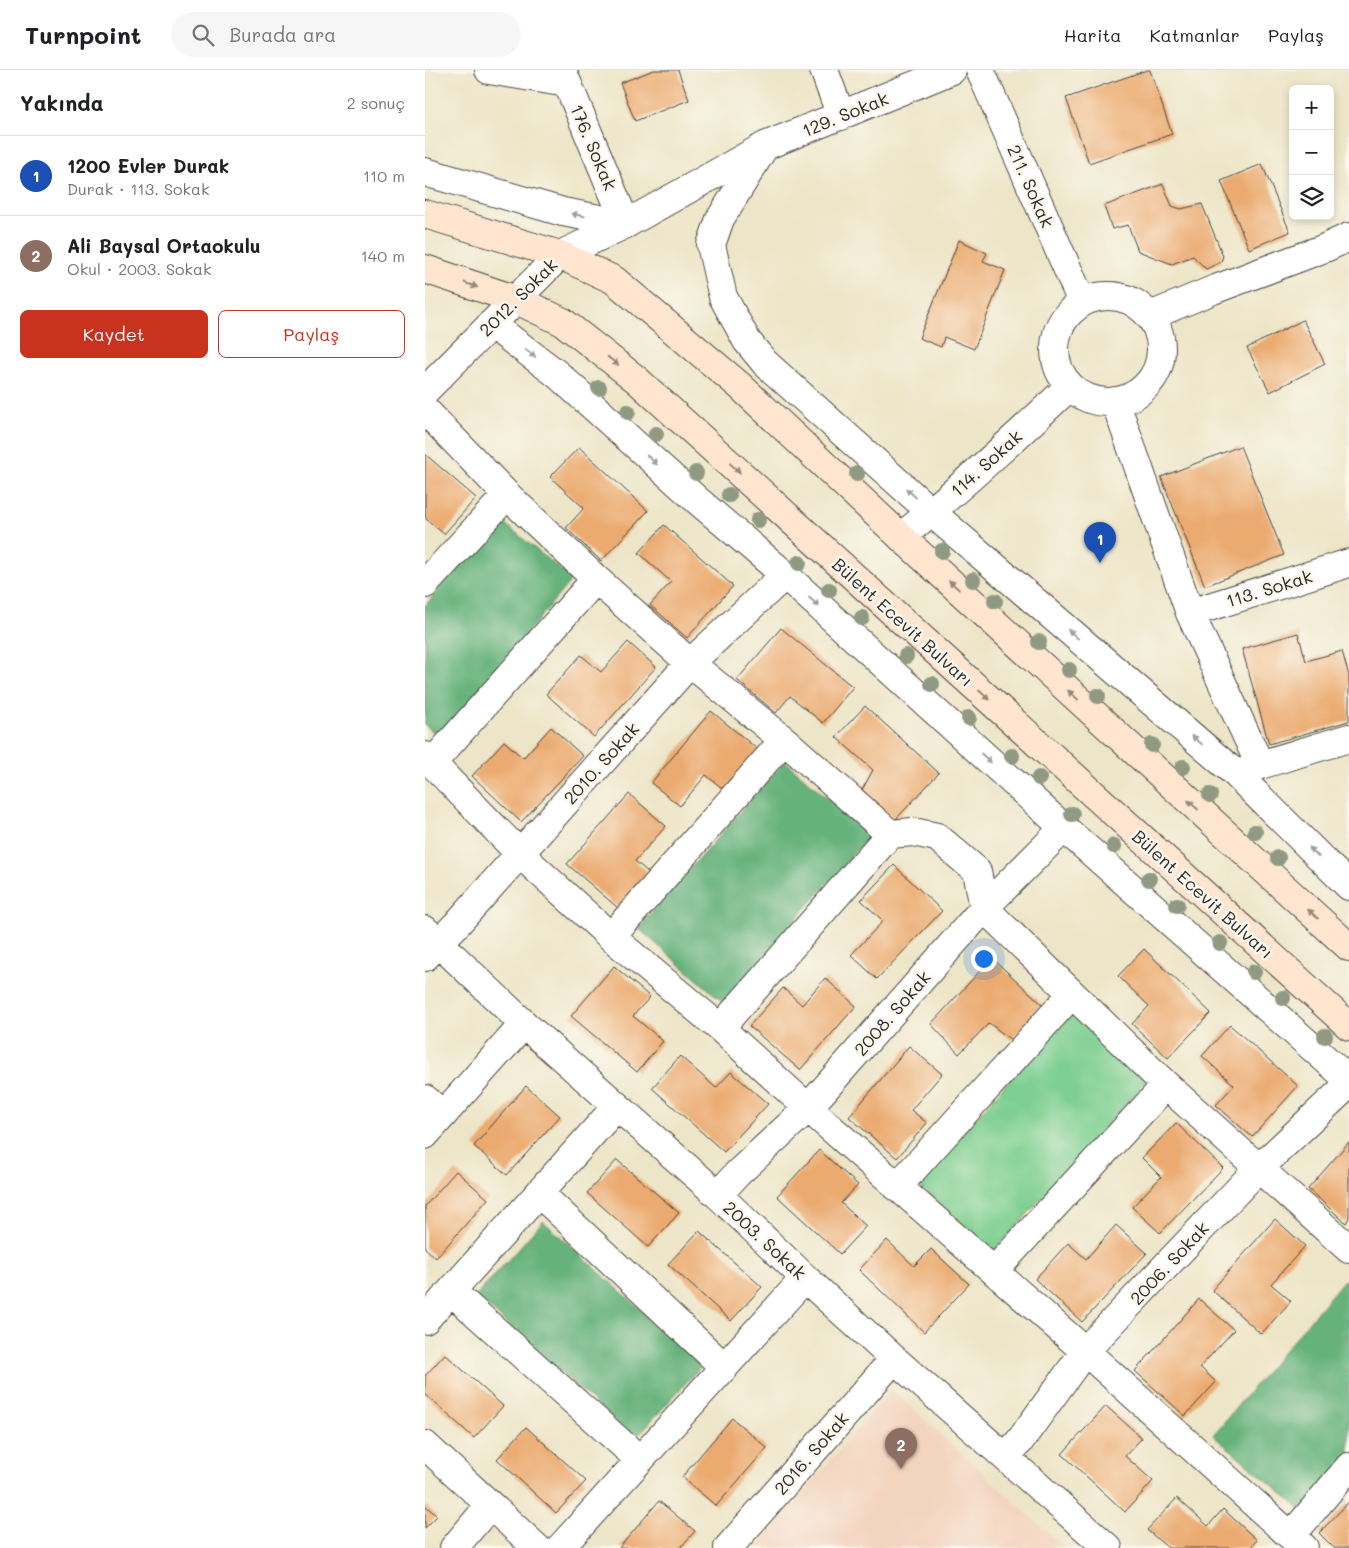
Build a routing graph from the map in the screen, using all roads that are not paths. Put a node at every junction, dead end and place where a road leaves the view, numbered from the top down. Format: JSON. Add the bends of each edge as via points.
{"nodes":[{"id":1,"x":489,"y":70,"type":"edge"},
{"id":2,"x":824,"y":70,"type":"edge"},
{"id":3,"x":952,"y":70,"type":"edge"},
{"id":4,"x":980,"y":70,"type":"edge"},
{"id":5,"x":564,"y":76,"type":"edge"},
{"id":6,"x":841,"y":116,"type":"junction"},
{"id":7,"x":765,"y":146,"type":"junction"},
{"id":8,"x":425,"y":172,"type":"edge"},
{"id":9,"x":425,"y":214,"type":"edge"},
{"id":10,"x":626,"y":224,"type":"junction"},
{"id":11,"x":1349,"y":237,"type":"edge"},
{"id":12,"x":560,"y":255,"type":"junction"},
{"id":13,"x":425,"y":269,"type":"edge"},
{"id":14,"x":517,"y":300,"type":"junction"},
{"id":15,"x":1083,"y":302,"type":"junction"},
{"id":16,"x":1150,"y":316,"type":"junction"},
{"id":17,"x":491,"y":324,"type":"junction"},
{"id":18,"x":765,"y":363,"type":"junction"},
{"id":19,"x":740,"y":386,"type":"junction"},
{"id":20,"x":1070,"y":386,"type":"junction"},
{"id":21,"x":425,"y":390,"type":"edge"},
{"id":22,"x":1115,"y":401,"type":"junction"},
{"id":23,"x":425,"y":410,"type":"edge"},
{"id":24,"x":507,"y":495,"type":"junction"},
{"id":25,"x":931,"y":512,"type":"junction"},
{"id":26,"x":901,"y":537,"type":"junction"},
{"id":27,"x":1349,"y":564,"type":"edge"},
{"id":28,"x":785,"y":575,"type":"junction"},
{"id":29,"x":595,"y":579,"type":"junction"},
{"id":30,"x":425,"y":584,"type":"edge"},
{"id":31,"x":1190,"y":612,"type":"junction"},
{"id":32,"x":690,"y":663,"type":"junction"},
{"id":33,"x":1349,"y":738,"type":"edge"},
{"id":34,"x":784,"y":740,"type":"junction"},
{"id":35,"x":429,"y":759,"type":"edge"},
{"id":36,"x":1248,"y":770,"type":"junction"},
{"id":37,"x":1064,"y":828,"type":"junction"},
{"id":38,"x":890,"y":834,"type":"junction"},
{"id":39,"x":520,"y":854,"type":"junction"},
{"id":40,"x":1349,"y":886,"type":"edge"},
{"id":41,"x":984,"y":908,"type":"junction"},
{"id":42,"x":611,"y":937,"type":"junction"},
{"id":43,"x":430,"y":943,"type":"edge"},
{"id":44,"x":1349,"y":947,"type":"edge"},
{"id":45,"x":1072,"y":994,"type":"junction"},
{"id":46,"x":524,"y":1024,"type":"junction"},
{"id":47,"x":1349,"y":1026,"type":"edge"},
{"id":48,"x":720,"y":1028,"type":"junction"},
{"id":49,"x":1349,"y":1080,"type":"edge"},
{"id":50,"x":1349,"y":1084,"type":"edge"},
{"id":51,"x":1167,"y":1085,"type":"junction"},
{"id":52,"x":617,"y":1106,"type":"junction"},
{"id":53,"x":434,"y":1107,"type":"edge"},
{"id":54,"x":808,"y":1108,"type":"junction"},
{"id":55,"x":425,"y":1136,"type":"edge"},
{"id":56,"x":1258,"y":1168,"type":"junction"},
{"id":57,"x":897,"y":1187,"type":"junction"},
{"id":58,"x":539,"y":1193,"type":"junction"},
{"id":59,"x":717,"y":1195,"type":"junction"},
{"id":60,"x":1349,"y":1249,"type":"edge"},
{"id":61,"x":994,"y":1271,"type":"junction"},
{"id":62,"x":805,"y":1278,"type":"junction"},
{"id":63,"x":451,"y":1291,"type":"junction"},
{"id":64,"x":425,"y":1320,"type":"edge"},
{"id":65,"x":1085,"y":1351,"type":"junction"},
{"id":66,"x":894,"y":1359,"type":"junction"},
{"id":67,"x":724,"y":1367,"type":"junction"},
{"id":68,"x":425,"y":1445,"type":"edge"},
{"id":69,"x":1005,"y":1457,"type":"junction"},
{"id":70,"x":640,"y":1460,"type":"junction"},
{"id":71,"x":1349,"y":1467,"type":"edge"},
{"id":72,"x":490,"y":1505,"type":"junction"},
{"id":73,"x":1297,"y":1542,"type":"edge"},
{"id":74,"x":454,"y":1548,"type":"edge"},
{"id":75,"x":537,"y":1548,"type":"edge"},
{"id":76,"x":561,"y":1548,"type":"edge"},
{"id":77,"x":728,"y":1548,"type":"edge"},
{"id":78,"x":1108,"y":1548,"type":"edge"}],
"edges":[{"from":1,"to":5,"type":"street"},
{"from":2,"to":6,"type":"street"},
{"from":3,"to":6,"type":"street","name":"129. Sokak"},
{"from":4,"to":15,"type":"street","name":"211. Sokak"},
{"from":5,"to":10,"type":"street","name":"176. Sokak"},
{"from":6,"to":7,"type":"street","name":"129. Sokak"},
{"from":7,"to":10,"type":"street","name":"129. Sokak"},
{"from":7,"to":18,"type":"street","via":[[719,219],[711,245],[723,298],[747,342]]},
{"from":10,"to":8,"type":"street","one_way":true,"via":[[563,212]]},
{"from":9,"to":12,"type":"main road"},
{"from":10,"to":12,"type":"street","name":"2012. Sokak"},
{"from":11,"to":16,"type":"street"},
{"from":12,"to":14,"type":"street","name":"2012. Sokak"},
{"from":12,"to":19,"type":"main road","via":[[614,280]]},
{"from":13,"to":14,"type":"main road","name":"Bülent Ecevit Bulvarı","one_way":true},
{"from":14,"to":17,"type":"street","name":"2012. Sokak"},
{"from":14,"to":47,"type":"main road","name":"Bülent Ecevit Bulvarı","one_way":true,"via":[[563,322],[637,380]]},
{"from":15,"to":16,"type":"street","via":[[1100,296],[1119,297],[1131,300]]},
{"from":15,"to":20,"type":"street","via":[[1064,318],[1055,341],[1057,365]]},
{"from":16,"to":22,"type":"street","via":[[1160,338],[1159,363],[1147,384],[1138,392]]},
{"from":17,"to":21,"type":"street","name":"2012. Sokak"},
{"from":17,"to":28,"type":"street","one_way":true,"via":[[557,374]]},
{"from":18,"to":19,"type":"street"},
{"from":25,"to":18,"type":"street","one_way":true},
{"from":19,"to":26,"type":"main road"},
{"from":20,"to":22,"type":"street","via":[[1091,399]]},
{"from":20,"to":25,"type":"street","name":"114. Sokak"},
{"from":22,"to":31,"type":"street"},
{"from":23,"to":24,"type":"street"},
{"from":24,"to":29,"type":"street"},
{"from":24,"to":30,"type":"street"},
{"from":25,"to":26,"type":"street","name":"114. Sokak"},
{"from":36,"to":25,"type":"street","one_way":true},
{"from":44,"to":26,"type":"main road","one_way":true},
{"from":27,"to":31,"type":"street","name":"113. Sokak"},
{"from":28,"to":32,"type":"street","name":"2010. Sokak"},
{"from":28,"to":37,"type":"street","one_way":true},
{"from":29,"to":32,"type":"street"},
{"from":29,"to":35,"type":"street"},
{"from":31,"to":36,"type":"street"},
{"from":32,"to":34,"type":"street"},
{"from":32,"to":39,"type":"street","name":"2010. Sokak"},
{"from":33,"to":36,"type":"street"},
{"from":34,"to":38,"type":"street"},
{"from":34,"to":42,"type":"street"},
{"from":35,"to":39,"type":"street"},
{"from":40,"to":36,"type":"street","one_way":true},
{"from":37,"to":41,"type":"street","name":"2008. Sokak"},
{"from":37,"to":49,"type":"street"},
{"from":38,"to":41,"type":"street","via":[[913,832],[937,836],[977,871]]},
{"from":38,"to":48,"type":"street"},
{"from":39,"to":42,"type":"street"},
{"from":39,"to":43,"type":"street","name":"2010. Sokak","via":[[456,925]]},
{"from":41,"to":45,"type":"street"},
{"from":41,"to":54,"type":"street","name":"2008. Sokak"},
{"from":42,"to":48,"type":"street"},
{"from":43,"to":46,"type":"street","name":"2003. Sokak"},
{"from":45,"to":51,"type":"street"},
{"from":45,"to":57,"type":"street"},
{"from":46,"to":52,"type":"street","name":"2003. Sokak"},
{"from":46,"to":53,"type":"street"},
{"from":48,"to":54,"type":"street"},
{"from":50,"to":56,"type":"street","name":"2006. Sokak"},
{"from":51,"to":56,"type":"street"},
{"from":51,"to":61,"type":"street"},
{"from":52,"to":58,"type":"street"},
{"from":52,"to":59,"type":"street","name":"2003. Sokak"},
{"from":53,"to":55,"type":"street"},
{"from":54,"to":57,"type":"street"},
{"from":54,"to":59,"type":"street","name":"2008. Sokak"},
{"from":56,"to":60,"type":"street"},
{"from":56,"to":65,"type":"street","name":"2006. Sokak"},
{"from":57,"to":61,"type":"street"},
{"from":58,"to":63,"type":"street"},
{"from":58,"to":67,"type":"street"},
{"from":59,"to":62,"type":"street","name":"2003. Sokak"},
{"from":61,"to":65,"type":"street"},
{"from":62,"to":66,"type":"street","name":"2003. Sokak"},
{"from":62,"to":67,"type":"street"},
{"from":63,"to":64,"type":"street"},
{"from":63,"to":70,"type":"street"},
{"from":65,"to":69,"type":"street","name":"2006. Sokak"},
{"from":65,"to":73,"type":"street"},
{"from":66,"to":69,"type":"street","name":"2003. Sokak"},
{"from":66,"to":77,"type":"street","name":"2016. Sokak"},
{"from":67,"to":70,"type":"street"},
{"from":68,"to":72,"type":"street"},
{"from":69,"to":78,"type":"street","name":"2003. Sokak"},
{"from":70,"to":76,"type":"street"},
{"from":71,"to":73,"type":"street"},
{"from":72,"to":74,"type":"street"},
{"from":72,"to":75,"type":"street"}]}
